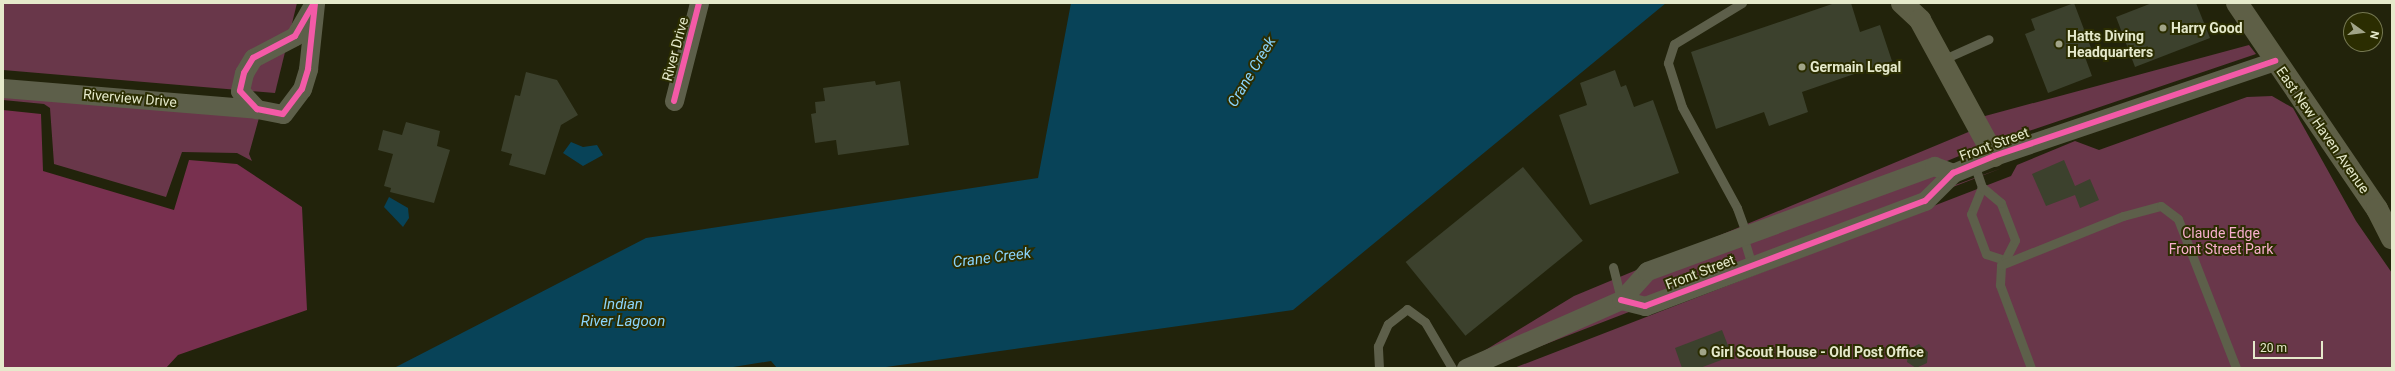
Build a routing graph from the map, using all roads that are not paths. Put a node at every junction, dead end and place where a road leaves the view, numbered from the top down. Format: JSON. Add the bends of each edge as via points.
{"nodes":[{"id":1,"x":314,"y":3,"type":"edge"},
{"id":2,"x":700,"y":3,"type":"edge"},
{"id":3,"x":1742,"y":3,"type":"edge"},
{"id":4,"x":1902,"y":3,"type":"edge"},
{"id":5,"x":2237,"y":3,"type":"edge"},
{"id":6,"x":1989,"y":39,"type":"dead end"},
{"id":7,"x":1942,"y":60,"type":"junction"},
{"id":8,"x":2275,"y":61,"type":"junction"},
{"id":9,"x":3,"y":88,"type":"edge"},
{"id":10,"x":674,"y":101,"type":"dead end"},
{"id":11,"x":256,"y":109,"type":"junction"},
{"id":12,"x":1984,"y":160,"type":"junction"},
{"id":13,"x":1953,"y":173,"type":"junction"},
{"id":14,"x":1982,"y":187,"type":"junction"},
{"id":15,"x":1745,"y":235,"type":"junction"},
{"id":16,"x":2392,"y":238,"type":"edge"},
{"id":17,"x":2005,"y":260,"type":"junction"},
{"id":18,"x":1752,"y":266,"type":"junction"},
{"id":19,"x":1613,"y":267,"type":"dead end"},
{"id":20,"x":1620,"y":300,"type":"junction"},
{"id":21,"x":1379,"y":368,"type":"edge"},
{"id":22,"x":1452,"y":368,"type":"edge"},
{"id":23,"x":1466,"y":368,"type":"edge"},
{"id":24,"x":2031,"y":368,"type":"edge"},
{"id":25,"x":2236,"y":368,"type":"edge"}],
"edges":[{"from":1,"to":11,"type":"street","via":[[295,36],[253,58],[244,73],[240,91]]},
{"from":1,"to":11,"type":"street","name":"Riverview Drive","via":[[308,69],[302,89],[283,114]]},
{"from":2,"to":10,"type":"street","name":"River Drive"},
{"from":3,"to":15,"type":"lane","via":[[1674,44],[1668,63],[1682,107],[1724,183]]},
{"from":4,"to":7,"type":"street","via":[[1920,20]]},
{"from":5,"to":8,"type":"street","name":"East New Haven Avenue"},
{"from":6,"to":7,"type":"lane"},
{"from":7,"to":12,"type":"street"},
{"from":8,"to":12,"type":"street","name":"Front Street"},
{"from":8,"to":16,"type":"street","name":"East New Haven Avenue","via":[[2378,208]]},
{"from":9,"to":11,"type":"street","name":"Riverview Drive"},
{"from":12,"to":13,"type":"street","name":"Front Street"},
{"from":12,"to":14,"type":"lane"},
{"from":13,"to":15,"type":"street","name":"Front Street","via":[[1934,166]]},
{"from":13,"to":18,"type":"street","name":"Front Street","via":[[1925,201]]},
{"from":14,"to":17,"type":"lane","via":[[2001,203],[2015,240]]},
{"from":14,"to":17,"type":"lane","via":[[1971,214],[1986,254]]},
{"from":15,"to":18,"type":"lane"},
{"from":15,"to":20,"type":"street","name":"Front Street","via":[[1648,271]]},
{"from":17,"to":24,"type":"lane","via":[[1999,272],[2000,285]]},
{"from":17,"to":25,"type":"lane","via":[[2161,206],[2178,219]]},
{"from":18,"to":20,"type":"street","name":"Front Street","via":[[1645,306]]},
{"from":19,"to":20,"type":"lane"},
{"from":20,"to":23,"type":"street","name":"Front Street"},
{"from":21,"to":22,"type":"lane","via":[[1378,346],[1388,324],[1407,309],[1425,322]]}]}
